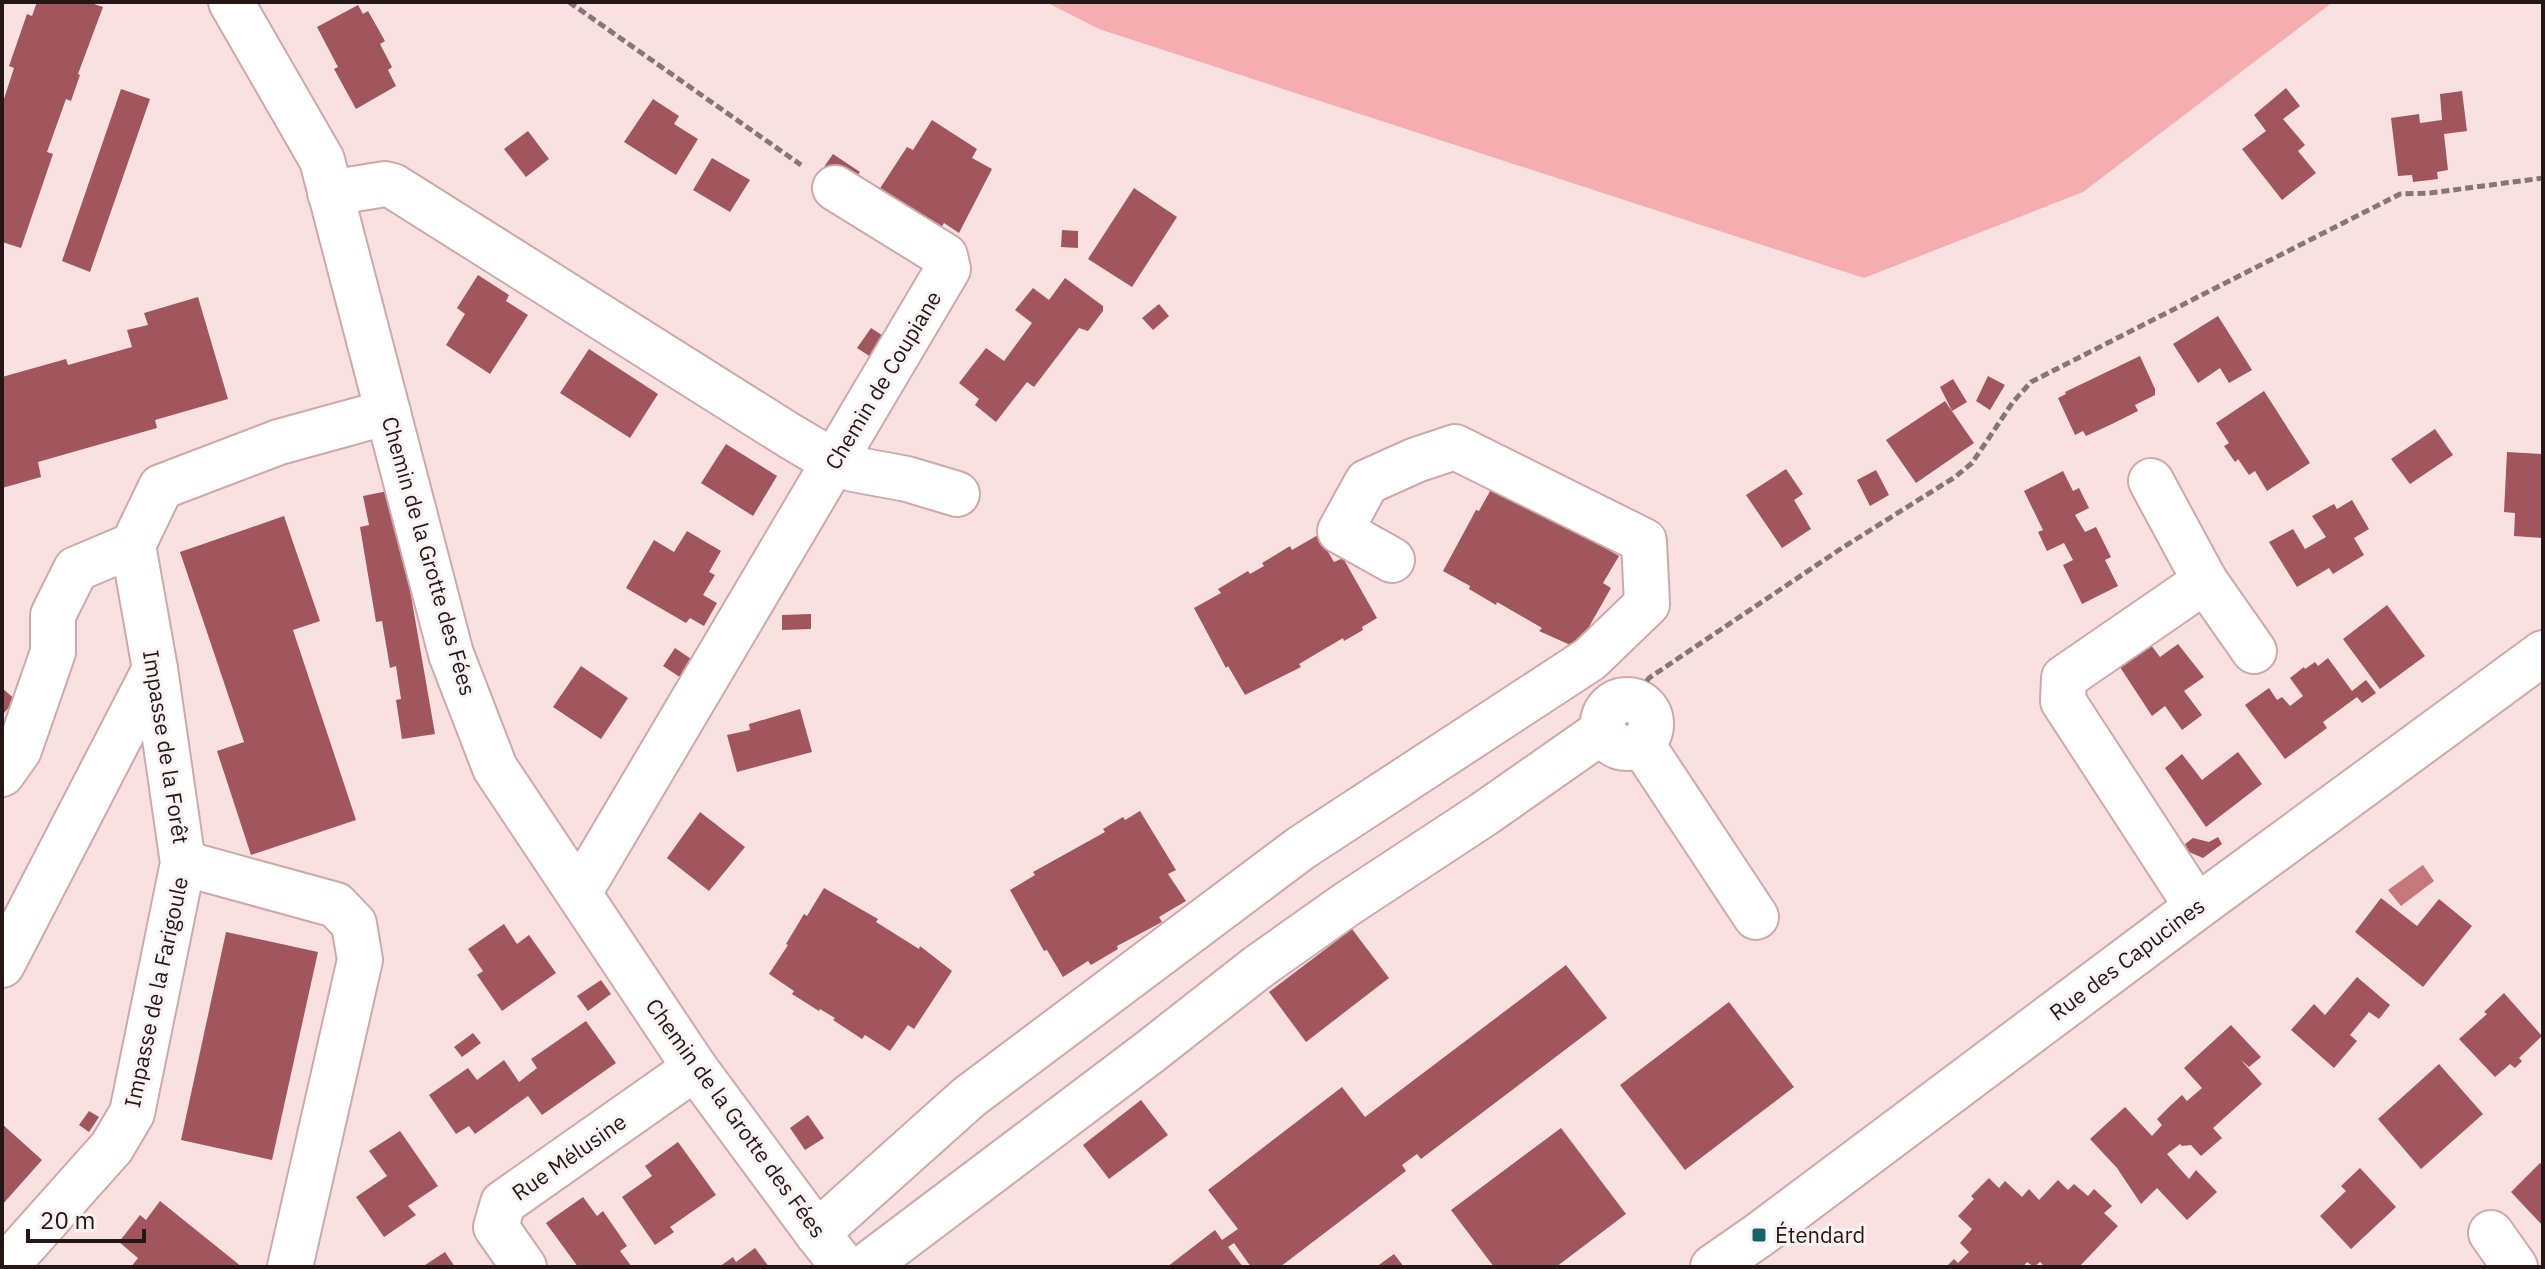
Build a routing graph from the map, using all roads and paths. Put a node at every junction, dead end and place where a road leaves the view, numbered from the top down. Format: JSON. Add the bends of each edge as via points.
{"nodes":[{"id":1,"x":231,"y":2,"type":"edge"},
{"id":2,"x":569,"y":2,"type":"edge"},
{"id":3,"x":2543,"y":178,"type":"edge"},
{"id":4,"x":835,"y":188,"type":"joint"},
{"id":5,"x":330,"y":193,"type":"junction"},
{"id":6,"x":388,"y":412,"type":"junction"},
{"id":7,"x":834,"y":462,"type":"junction"},
{"id":8,"x":2151,"y":481,"type":"dead end"},
{"id":9,"x":957,"y":494,"type":"dead end"},
{"id":10,"x":133,"y":545,"type":"junction"},
{"id":11,"x":1392,"y":560,"type":"dead end"},
{"id":12,"x":2205,"y":581,"type":"junction"},
{"id":13,"x":2254,"y":651,"type":"dead end"},
{"id":14,"x":2543,"y":653,"type":"edge"},
{"id":15,"x":155,"y":669,"type":"junction"},
{"id":16,"x":1626,"y":725,"type":"junction"},
{"id":17,"x":2,"y":774,"type":"edge"},
{"id":18,"x":183,"y":863,"type":"junction"},
{"id":19,"x":579,"y":893,"type":"junction"},
{"id":20,"x":2197,"y":907,"type":"junction"},
{"id":21,"x":1756,"y":917,"type":"dead end"},
{"id":22,"x":2,"y":965,"type":"edge"},
{"id":23,"x":695,"y":1068,"type":"junction"},
{"id":24,"x":817,"y":1233,"type":"junction"},
{"id":25,"x":5,"y":1267,"type":"edge"},
{"id":26,"x":290,"y":1267,"type":"edge"},
{"id":27,"x":524,"y":1267,"type":"edge"},
{"id":28,"x":844,"y":1267,"type":"edge"},
{"id":29,"x":865,"y":1267,"type":"edge"},
{"id":30,"x":1714,"y":1267,"type":"edge"}],
"edges":[{"from":1,"to":5,"type":"street","name":"Chemin de la Grotte des Fées","via":[[322,160]]},
{"from":2,"to":4,"type":"path"},
{"from":3,"to":16,"type":"path","via":[[2400,194],[2031,382],[1972,463],[1649,678]]},
{"from":4,"to":7,"type":"street","name":"Chemin de Coupiane","via":[[945,256],[948,269]]},
{"from":5,"to":6,"type":"street","name":"Chemin de la Grotte des Fées"},
{"from":5,"to":7,"type":"street","via":[[393,186]]},
{"from":6,"to":10,"type":"street","via":[[279,442],[161,487]]},
{"from":6,"to":19,"type":"street","name":"Chemin de la Grotte des Fées","via":[[451,654],[495,768]]},
{"from":7,"to":9,"type":"street"},
{"from":7,"to":19,"type":"street","name":"Chemin de Coupiane"},
{"from":8,"to":12,"type":"street"},
{"from":10,"to":15,"type":"street","name":"Impasse de la Forêt"},
{"from":10,"to":17,"type":"street","via":[[76,569],[53,615],[53,652],[19,750]]},
{"from":11,"to":24,"type":"street","via":[[1340,531],[1367,482],[1455,447],[1644,541],[1647,604],[1590,659],[1301,848],[969,1097]]},
{"from":12,"to":13,"type":"street"},
{"from":12,"to":20,"type":"street","via":[[2064,678],[2063,701]]},
{"from":14,"to":20,"type":"street","name":"Rue des Capucines"},
{"from":15,"to":18,"type":"street","name":"Impasse de la Forêt"},
{"from":15,"to":22,"type":"street"},
{"from":16,"to":21,"type":"street"},
{"from":16,"to":29,"type":"street","via":[[1258,967]]},
{"from":18,"to":25,"type":"street","name":"Impasse de la Farigoule","via":[[132,1113],[112,1147]]},
{"from":18,"to":26,"type":"street","name":"Impasse de la Forêt","via":[[336,905],[354,924],[360,960]]},
{"from":19,"to":23,"type":"street","name":"Chemin de la Grotte des Fées"},
{"from":20,"to":30,"type":"street","name":"Rue des Capucines"},
{"from":23,"to":24,"type":"street","name":"Chemin de la Grotte des Fées"},
{"from":23,"to":27,"type":"street","name":"Rue Mélusine","via":[[503,1203],[496,1227]]},
{"from":24,"to":28,"type":"street","name":"Chemin de la Grotte des Fées"}]}
